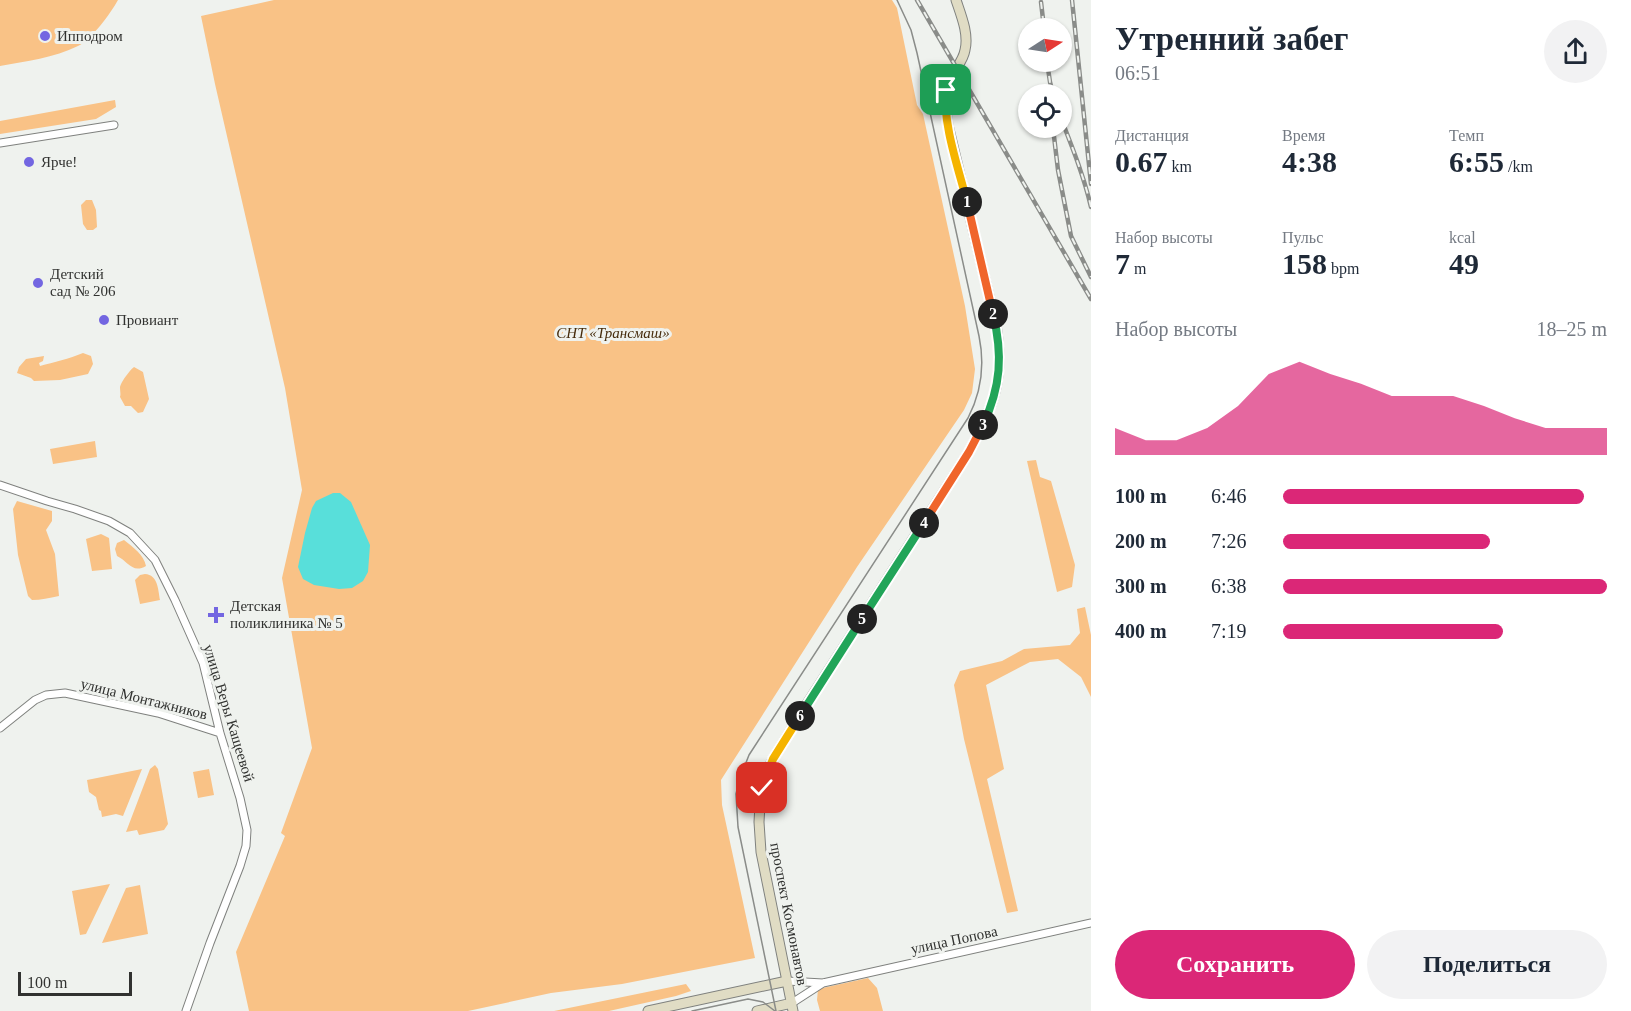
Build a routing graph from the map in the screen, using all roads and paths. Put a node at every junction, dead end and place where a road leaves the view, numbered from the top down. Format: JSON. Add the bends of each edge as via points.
{"nodes":[{"id":1,"x":956,"y":0,"type":"edge"},
{"id":2,"x":114,"y":125,"type":"dead end"},
{"id":3,"x":0,"y":143,"type":"edge"},
{"id":4,"x":0,"y":485,"type":"edge"},
{"id":5,"x":0,"y":728,"type":"edge"},
{"id":6,"x":220,"y":733,"type":"junction"},
{"id":7,"x":1091,"y":923,"type":"edge"},
{"id":8,"x":787,"y":981,"type":"junction"},
{"id":9,"x":823,"y":984,"type":"junction"},
{"id":10,"x":793,"y":1007,"type":"edge"},
{"id":11,"x":186,"y":1011,"type":"edge"},
{"id":12,"x":648,"y":1011,"type":"edge"},
{"id":13,"x":757,"y":1011,"type":"edge"}],
"edges":[{"from":1,"to":8,"type":"main road","name":"проспект Космонавтов","via":[[966,48],[950,78],[945,102],[996,325],[999,379],[988,414],[969,452],[767,771],[760,804],[759,838]]},
{"from":2,"to":3,"type":"street"},
{"from":4,"to":6,"type":"street","name":"улица Веры Кащеевой","via":[[109,521],[130,533],[155,560],[202,663]]},
{"from":5,"to":6,"type":"street","name":"улица Монтажников","via":[[35,700],[65,693],[158,713]]},
{"from":6,"to":11,"type":"street","name":"улица Веры Кащеевой","via":[[245,815],[246,846]]},
{"from":7,"to":9,"type":"street","name":"улица Попова"},
{"from":8,"to":9,"type":"street","name":"улица Попова"},
{"from":8,"to":10,"type":"main road","name":"проспект Космонавтов"},
{"from":8,"to":12,"type":"main road","name":"улица Попова"},
{"from":9,"to":10,"type":"street","name":"улица Попова"},
{"from":10,"to":13,"type":"main road","name":"улица Попова"}]}
